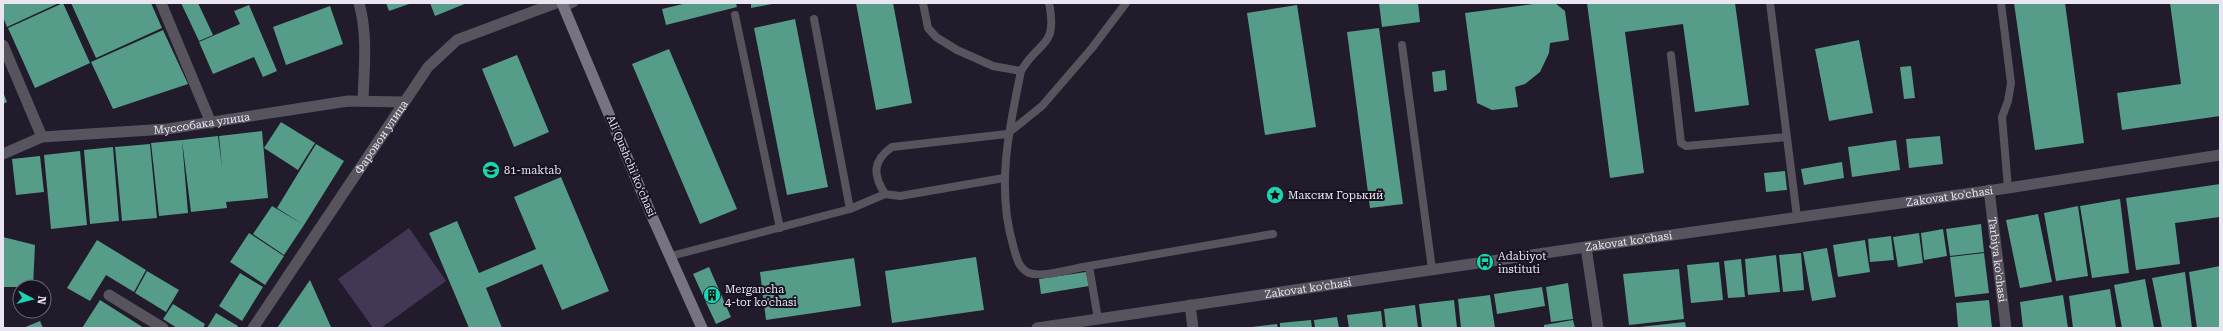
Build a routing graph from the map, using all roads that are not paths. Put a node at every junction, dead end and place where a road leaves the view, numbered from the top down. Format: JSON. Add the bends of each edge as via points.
{"nodes":[{"id":1,"x":161,"y":3,"type":"edge"},
{"id":2,"x":359,"y":3,"type":"edge"},
{"id":3,"x":574,"y":3,"type":"edge"},
{"id":4,"x":923,"y":3,"type":"edge"},
{"id":5,"x":1049,"y":3,"type":"edge"},
{"id":6,"x":1126,"y":3,"type":"edge"},
{"id":7,"x":1770,"y":3,"type":"edge"},
{"id":8,"x":2001,"y":3,"type":"edge"},
{"id":9,"x":561,"y":5,"type":"edge"},
{"id":10,"x":735,"y":15,"type":"dead end"},
{"id":11,"x":814,"y":19,"type":"dead end"},
{"id":12,"x":3,"y":45,"type":"edge"},
{"id":13,"x":1402,"y":45,"type":"dead end"},
{"id":14,"x":1671,"y":55,"type":"dead end"},
{"id":15,"x":1021,"y":72,"type":"junction"},
{"id":16,"x":363,"y":102,"type":"junction"},
{"id":17,"x":403,"y":102,"type":"junction"},
{"id":18,"x":211,"y":123,"type":"junction"},
{"id":19,"x":1007,"y":134,"type":"junction"},
{"id":20,"x":42,"y":137,"type":"junction"},
{"id":21,"x":1787,"y":137,"type":"junction"},
{"id":22,"x":3,"y":154,"type":"edge"},
{"id":23,"x":2220,"y":155,"type":"edge"},
{"id":24,"x":1004,"y":178,"type":"junction"},
{"id":25,"x":2008,"y":188,"type":"junction"},
{"id":26,"x":1989,"y":190,"type":"junction"},
{"id":27,"x":885,"y":194,"type":"junction"},
{"id":28,"x":850,"y":209,"type":"junction"},
{"id":29,"x":1797,"y":217,"type":"junction"},
{"id":30,"x":780,"y":228,"type":"junction"},
{"id":31,"x":1273,"y":234,"type":"dead end"},
{"id":32,"x":1586,"y":247,"type":"junction"},
{"id":33,"x":671,"y":256,"type":"junction"},
{"id":34,"x":1089,"y":266,"type":"junction"},
{"id":35,"x":1432,"y":269,"type":"junction"},
{"id":36,"x":109,"y":294,"type":"dead end"},
{"id":37,"x":1190,"y":305,"type":"junction"},
{"id":38,"x":1098,"y":319,"type":"junction"},
{"id":39,"x":163,"y":328,"type":"edge"},
{"id":40,"x":253,"y":328,"type":"edge"},
{"id":41,"x":702,"y":328,"type":"edge"},
{"id":42,"x":1037,"y":328,"type":"edge"},
{"id":43,"x":1193,"y":328,"type":"edge"},
{"id":44,"x":1598,"y":328,"type":"edge"},
{"id":45,"x":2006,"y":328,"type":"edge"}],
"edges":[{"from":1,"to":18,"type":"street"},
{"from":2,"to":16,"type":"street","via":[[363,18],[365,53]]},
{"from":3,"to":9,"type":"lane"},
{"from":4,"to":15,"type":"lane","via":[[928,28],[936,37],[957,50],[993,66]]},
{"from":5,"to":15,"type":"lane","via":[[1052,29],[1048,40]]},
{"from":6,"to":19,"type":"lane","via":[[1092,48],[1042,106]]},
{"from":7,"to":21,"type":"lane"},
{"from":8,"to":25,"type":"lane","via":[[2011,83],[2002,116]]},
{"from":9,"to":17,"type":"street","name":"Фаровон улица","via":[[457,40],[428,67]]},
{"from":9,"to":33,"type":"main road","name":"Ali Qushchi koʻchasi"},
{"from":10,"to":30,"type":"lane"},
{"from":11,"to":28,"type":"lane"},
{"from":12,"to":20,"type":"street"},
{"from":13,"to":35,"type":"lane"},
{"from":14,"to":21,"type":"lane","via":[[1681,143],[1686,146]]},
{"from":15,"to":19,"type":"lane"},
{"from":16,"to":17,"type":"street","name":"Муссобака улица"},
{"from":16,"to":18,"type":"street","name":"Муссобака улица","via":[[303,107]]},
{"from":17,"to":40,"type":"street","name":"Фаровон улица"},
{"from":18,"to":20,"type":"street","name":"Муссобака улица","via":[[167,129]]},
{"from":19,"to":24,"type":"lane"},
{"from":19,"to":27,"type":"lane","via":[[892,147],[880,155],[876,167],[878,183]]},
{"from":20,"to":22,"type":"street","name":"Муссобака улица"},
{"from":21,"to":29,"type":"lane"},
{"from":23,"to":25,"type":"street","name":"Zakovat ko'chasi"},
{"from":24,"to":27,"type":"lane","via":[[900,196]]},
{"from":24,"to":34,"type":"lane","via":[[1010,233],[1018,264],[1029,273],[1042,274]]},
{"from":25,"to":26,"type":"street","name":"Zakovat ko'chasi"},
{"from":26,"to":29,"type":"street","name":"Zakovat ko'chasi"},
{"from":26,"to":45,"type":"street","name":"Tarbiya ko'chasi"},
{"from":27,"to":28,"type":"lane"},
{"from":28,"to":30,"type":"lane"},
{"from":29,"to":32,"type":"street","name":"Zakovat ko'chasi"},
{"from":30,"to":33,"type":"lane"},
{"from":31,"to":34,"type":"lane"},
{"from":32,"to":35,"type":"street","name":"Zakovat ko'chasi"},
{"from":32,"to":44,"type":"street"},
{"from":33,"to":41,"type":"main road","name":"Ali Qushchi koʻchasi"},
{"from":34,"to":38,"type":"lane"},
{"from":35,"to":37,"type":"street","name":"Zakovat ko'chasi"},
{"from":36,"to":39,"type":"street"},
{"from":37,"to":38,"type":"street","name":"Zakovat ko'chasi"},
{"from":37,"to":43,"type":"street"},
{"from":38,"to":42,"type":"street","name":"Zakovat ko'chasi"}]}
